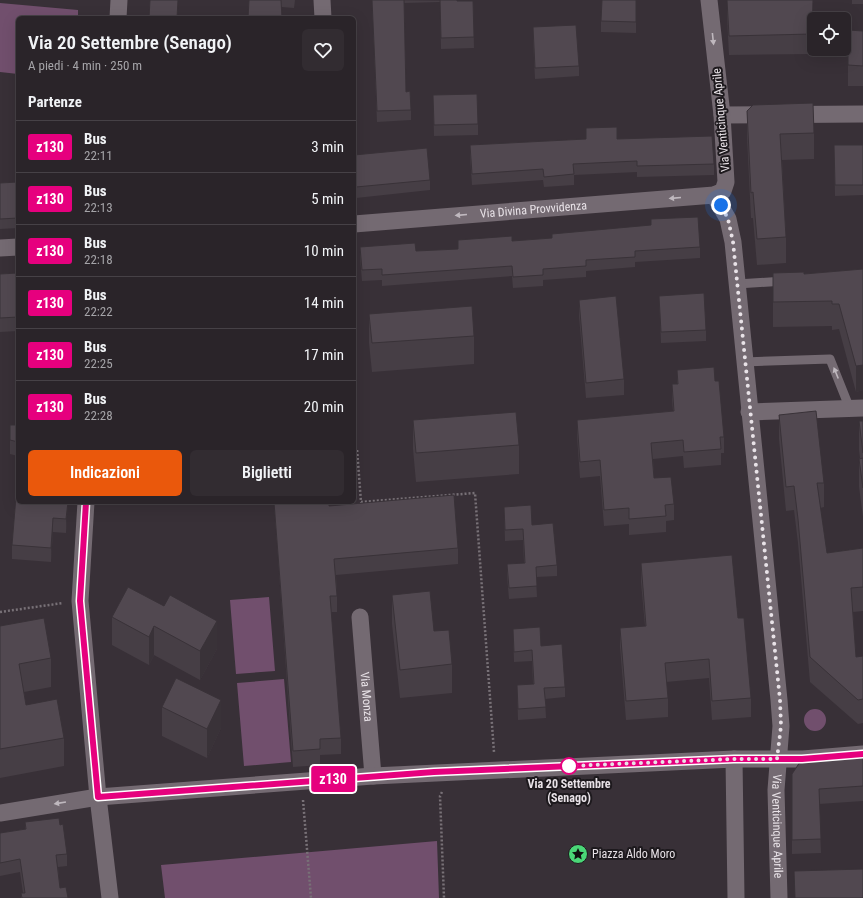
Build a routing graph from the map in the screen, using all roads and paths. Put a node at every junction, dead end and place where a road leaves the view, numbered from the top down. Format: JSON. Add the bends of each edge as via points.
{"nodes":[{"id":1,"x":119,"y":0,"type":"edge"},
{"id":2,"x":322,"y":0,"type":"edge"},
{"id":3,"x":709,"y":0,"type":"edge"},
{"id":4,"x":118,"y":16,"type":"edge"},
{"id":5,"x":323,"y":16,"type":"edge"},
{"id":6,"x":863,"y":114,"type":"edge"},
{"id":7,"x":722,"y":115,"type":"junction"},
{"id":8,"x":714,"y":195,"type":"junction"},
{"id":9,"x":356,"y":224,"type":"edge"},
{"id":10,"x":16,"y":247,"type":"edge"},
{"id":11,"x":0,"y":248,"type":"edge"},
{"id":12,"x":792,"y":281,"type":"edge"},
{"id":13,"x":737,"y":284,"type":"junction"},
{"id":14,"x":744,"y":362,"type":"junction"},
{"id":15,"x":857,"y":409,"type":"edge"},
{"id":16,"x":749,"y":412,"type":"junction"},
{"id":17,"x":356,"y":449,"type":"edge"},
{"id":18,"x":86,"y":504,"type":"edge"},
{"id":19,"x":80,"y":601,"type":"junction"},
{"id":20,"x":0,"y":612,"type":"edge"},
{"id":21,"x":360,"y":617,"type":"dead end"},
{"id":22,"x":494,"y":753,"type":"dead end"},
{"id":23,"x":863,"y":754,"type":"edge"},
{"id":24,"x":734,"y":759,"type":"junction"},
{"id":25,"x":777,"y":759,"type":"junction"},
{"id":26,"x":373,"y":776,"type":"junction"},
{"id":27,"x":444,"y":787,"type":"dead end"},
{"id":28,"x":98,"y":797,"type":"junction"},
{"id":29,"x":303,"y":797,"type":"dead end"},
{"id":30,"x":0,"y":813,"type":"edge"},
{"id":31,"x":110,"y":898,"type":"edge"},
{"id":32,"x":311,"y":898,"type":"edge"},
{"id":33,"x":444,"y":898,"type":"edge"},
{"id":34,"x":736,"y":898,"type":"edge"},
{"id":35,"x":779,"y":898,"type":"edge"}],
"edges":[{"from":1,"to":4,"type":"street"},
{"from":2,"to":5,"type":"street"},
{"from":3,"to":7,"type":"street","name":"Via Venticinque Aprile","one_way":true},
{"from":6,"to":7,"type":"street"},
{"from":7,"to":8,"type":"street","name":"Via Venticinque Aprile","via":[[726,182],[723,191]]},
{"from":8,"to":9,"type":"street","name":"Via Divina Provvidenza","one_way":true},
{"from":8,"to":13,"type":"street","name":"Via Venticinque Aprile","via":[[728,219]]},
{"from":10,"to":11,"type":"street"},
{"from":12,"to":13,"type":"lane"},
{"from":13,"to":14,"type":"street","name":"Via Venticinque Aprile"},
{"from":15,"to":14,"type":"lane","one_way":true,"via":[[830,358]]},
{"from":14,"to":16,"type":"street","name":"Via Venticinque Aprile"},
{"from":15,"to":16,"type":"street"},
{"from":16,"to":25,"type":"street","name":"Via Venticinque Aprile","via":[[780,700],[781,726]]},
{"from":17,"to":22,"type":"path","via":[[361,502],[475,493]]},
{"from":18,"to":19,"type":"street"},
{"from":19,"to":20,"type":"path"},
{"from":19,"to":28,"type":"street"},
{"from":21,"to":26,"type":"street","name":"Via Monza"},
{"from":23,"to":25,"type":"street"},
{"from":24,"to":25,"type":"street"},
{"from":24,"to":26,"type":"street"},
{"from":24,"to":34,"type":"street"},
{"from":25,"to":35,"type":"street","name":"Via Venticinque Aprile"},
{"from":26,"to":28,"type":"street"},
{"from":27,"to":33,"type":"path","via":[[440,796]]},
{"from":28,"to":30,"type":"street","one_way":true},
{"from":28,"to":31,"type":"street"},
{"from":29,"to":32,"type":"path"}]}
